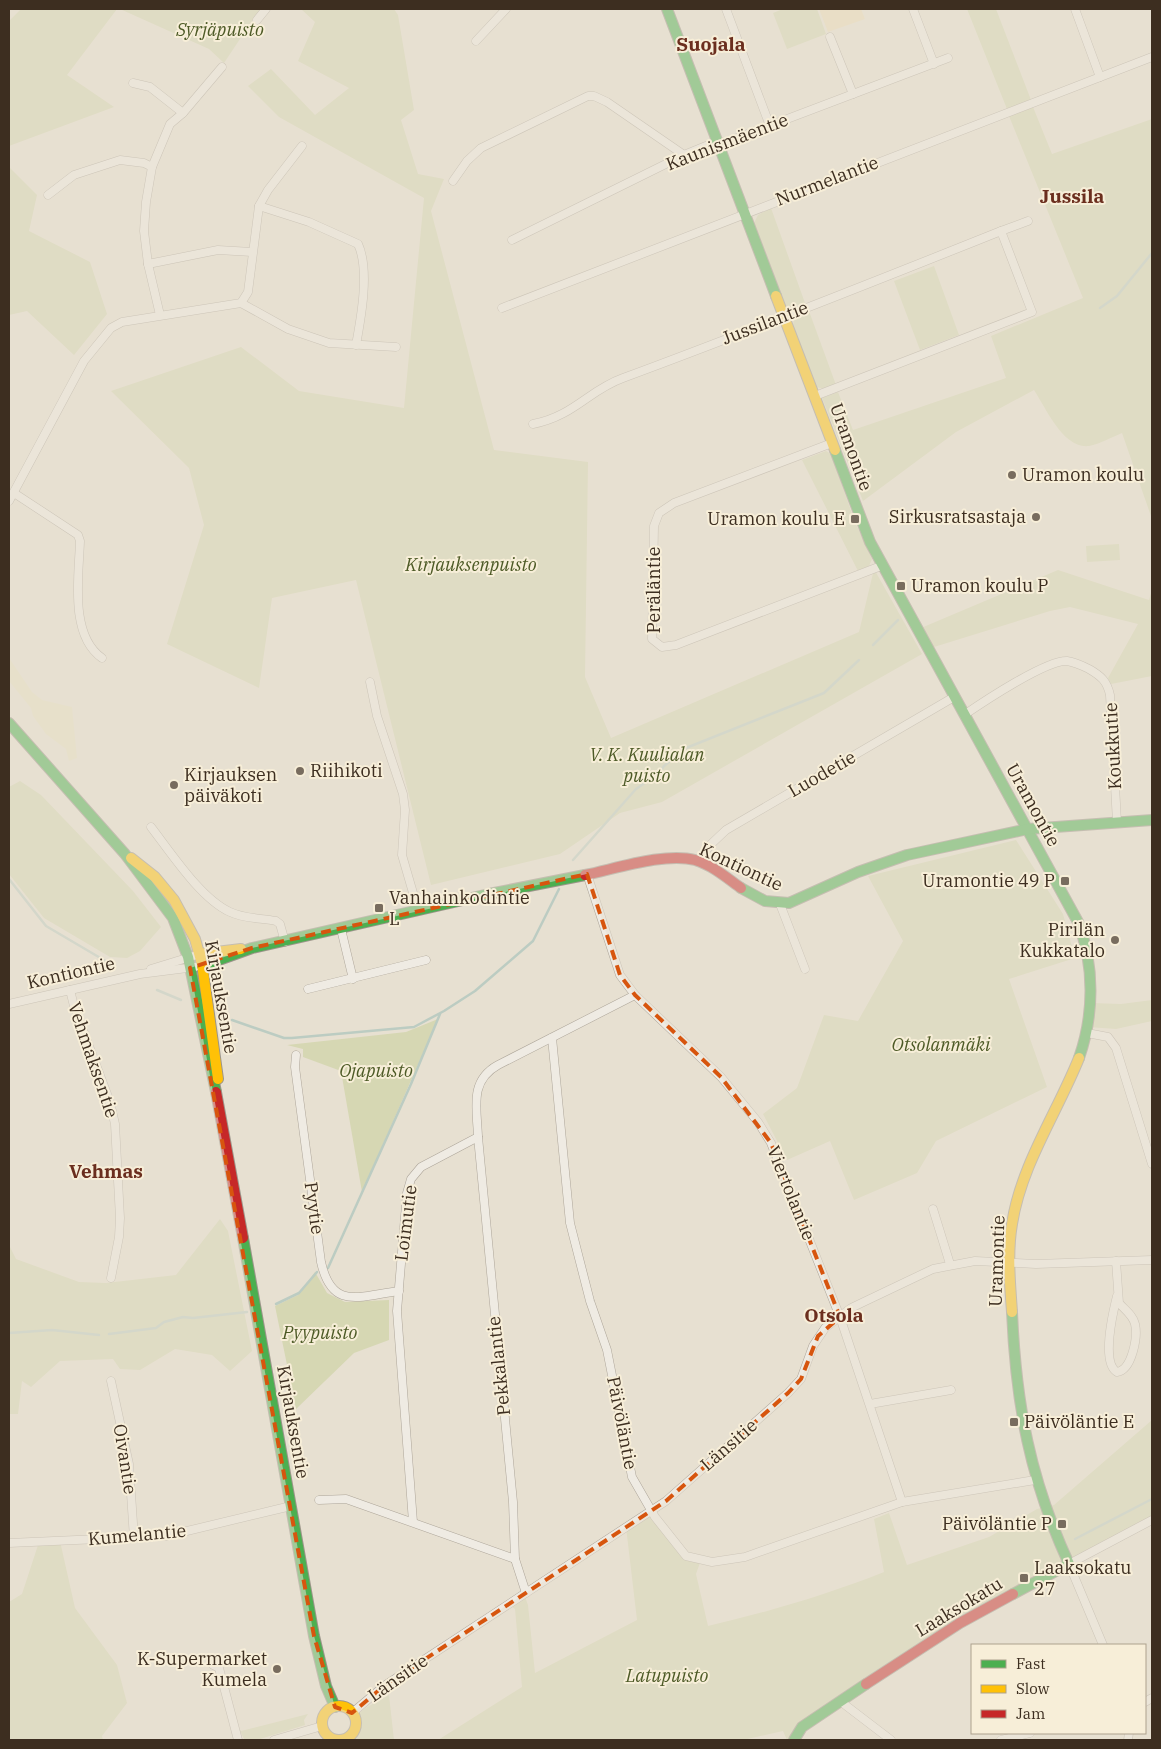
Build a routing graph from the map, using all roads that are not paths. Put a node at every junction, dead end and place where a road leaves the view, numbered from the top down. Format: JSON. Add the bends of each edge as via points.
{"nodes":[{"id":1,"x":266,"y":9,"type":"edge"},
{"id":2,"x":506,"y":9,"type":"edge"},
{"id":3,"x":667,"y":9,"type":"edge"},
{"id":4,"x":726,"y":9,"type":"edge"},
{"id":5,"x":913,"y":9,"type":"edge"},
{"id":6,"x":1074,"y":9,"type":"edge"},
{"id":7,"x":257,"y":20,"type":"dead end"},
{"id":8,"x":830,"y":36,"type":"dead end"},
{"id":9,"x":476,"y":41,"type":"dead end"},
{"id":10,"x":1152,"y":57,"type":"edge"},
{"id":11,"x":948,"y":58,"type":"dead end"},
{"id":12,"x":934,"y":64,"type":"junction"},
{"id":13,"x":222,"y":67,"type":"dead end"},
{"id":14,"x":1100,"y":77,"type":"junction"},
{"id":15,"x":133,"y":83,"type":"dead end"},
{"id":16,"x":853,"y":94,"type":"junction"},
{"id":17,"x":183,"y":112,"type":"junction"},
{"id":18,"x":770,"y":126,"type":"junction"},
{"id":19,"x":718,"y":144,"type":"junction"},
{"id":20,"x":302,"y":146,"type":"dead end"},
{"id":21,"x":684,"y":155,"type":"junction"},
{"id":22,"x":152,"y":167,"type":"junction"},
{"id":23,"x":453,"y":181,"type":"dead end"},
{"id":24,"x":48,"y":195,"type":"dead end"},
{"id":25,"x":259,"y":206,"type":"junction"},
{"id":26,"x":746,"y":213,"type":"junction"},
{"id":27,"x":1028,"y":221,"type":"dead end"},
{"id":28,"x":1001,"y":231,"type":"junction"},
{"id":29,"x":512,"y":240,"type":"dead end"},
{"id":30,"x":252,"y":252,"type":"junction"},
{"id":31,"x":148,"y":264,"type":"junction"},
{"id":32,"x":241,"y":303,"type":"junction"},
{"id":33,"x":502,"y":308,"type":"dead end"},
{"id":34,"x":160,"y":315,"type":"junction"},
{"id":35,"x":784,"y":316,"type":"junction"},
{"id":36,"x":356,"y":345,"type":"junction"},
{"id":37,"x":396,"y":347,"type":"dead end"},
{"id":38,"x":815,"y":396,"type":"junction"},
{"id":39,"x":533,"y":424,"type":"dead end"},
{"id":40,"x":832,"y":443,"type":"junction"},
{"id":41,"x":14,"y":493,"type":"junction"},
{"id":42,"x":9,"y":501,"type":"edge"},
{"id":43,"x":881,"y":566,"type":"junction"},
{"id":44,"x":102,"y":658,"type":"dead end"},
{"id":45,"x":370,"y":682,"type":"dead end"},
{"id":46,"x":954,"y":697,"type":"junction"},
{"id":47,"x":964,"y":715,"type":"junction"},
{"id":48,"x":9,"y":723,"type":"edge"},
{"id":49,"x":1152,"y":820,"type":"edge"},
{"id":50,"x":1117,"y":822,"type":"junction"},
{"id":51,"x":151,"y":827,"type":"dead end"},
{"id":52,"x":1028,"y":829,"type":"junction"},
{"id":53,"x":125,"y":854,"type":"junction"},
{"id":54,"x":700,"y":861,"type":"junction"},
{"id":55,"x":586,"y":874,"type":"junction"},
{"id":56,"x":780,"y":904,"type":"junction"},
{"id":57,"x":418,"y":910,"type":"junction"},
{"id":58,"x":341,"y":929,"type":"junction"},
{"id":59,"x":284,"y":942,"type":"junction"},
{"id":60,"x":252,"y":948,"type":"junction"},
{"id":61,"x":200,"y":954,"type":"junction"},
{"id":62,"x":188,"y":957,"type":"junction"},
{"id":63,"x":426,"y":960,"type":"dead end"},
{"id":64,"x":202,"y":966,"type":"junction"},
{"id":65,"x":190,"y":968,"type":"junction"},
{"id":66,"x":805,"y":969,"type":"dead end"},
{"id":67,"x":140,"y":974,"type":"junction"},
{"id":68,"x":353,"y":979,"type":"junction"},
{"id":69,"x":308,"y":989,"type":"dead end"},
{"id":70,"x":70,"y":990,"type":"junction"},
{"id":71,"x":635,"y":995,"type":"junction"},
{"id":72,"x":9,"y":1004,"type":"edge"},
{"id":73,"x":1087,"y":1033,"type":"junction"},
{"id":74,"x":552,"y":1038,"type":"junction"},
{"id":75,"x":296,"y":1055,"type":"dead end"},
{"id":76,"x":220,"y":1112,"type":"junction"},
{"id":77,"x":478,"y":1137,"type":"junction"},
{"id":78,"x":1152,"y":1164,"type":"edge"},
{"id":79,"x":934,"y":1209,"type":"dead end"},
{"id":80,"x":1152,"y":1260,"type":"edge"},
{"id":81,"x":1116,"y":1261,"type":"junction"},
{"id":82,"x":1010,"y":1263,"type":"junction"},
{"id":83,"x":950,"y":1264,"type":"junction"},
{"id":84,"x":111,"y":1278,"type":"dead end"},
{"id":85,"x":398,"y":1291,"type":"junction"},
{"id":86,"x":1117,"y":1296,"type":"junction"},
{"id":87,"x":840,"y":1317,"type":"junction"},
{"id":88,"x":110,"y":1380,"type":"dead end"},
{"id":89,"x":952,"y":1390,"type":"dead end"},
{"id":90,"x":870,"y":1404,"type":"junction"},
{"id":91,"x":1036,"y":1480,"type":"junction"},
{"id":92,"x":319,"y":1500,"type":"dead end"},
{"id":93,"x":902,"y":1502,"type":"junction"},
{"id":94,"x":292,"y":1506,"type":"junction"},
{"id":95,"x":651,"y":1511,"type":"junction"},
{"id":96,"x":1152,"y":1520,"type":"edge"},
{"id":97,"x":413,"y":1522,"type":"junction"},
{"id":98,"x":134,"y":1538,"type":"junction"},
{"id":99,"x":9,"y":1543,"type":"edge"},
{"id":100,"x":515,"y":1559,"type":"junction"},
{"id":101,"x":1069,"y":1564,"type":"junction"},
{"id":102,"x":526,"y":1593,"type":"junction"},
{"id":103,"x":1103,"y":1644,"type":"edge"},
{"id":104,"x":213,"y":1665,"type":"dead end"},
{"id":105,"x":840,"y":1701,"type":"junction"},
{"id":106,"x":334,"y":1707,"type":"junction"},
{"id":107,"x":352,"y":1713,"type":"junction"},
{"id":108,"x":322,"y":1726,"type":"junction"},
{"id":109,"x":1026,"y":1734,"type":"edge"},
{"id":110,"x":238,"y":1740,"type":"edge"},
{"id":111,"x":274,"y":1740,"type":"edge"},
{"id":112,"x":339,"y":1740,"type":"edge"},
{"id":113,"x":794,"y":1740,"type":"edge"},
{"id":114,"x":891,"y":1740,"type":"edge"},
{"id":115,"x":1001,"y":1740,"type":"edge"}],
"edges":[{"from":1,"to":7,"type":"street"},
{"from":2,"to":9,"type":"street"},
{"from":3,"to":19,"type":"street","name":"Uramontie"},
{"from":4,"to":18,"type":"street"},
{"from":5,"to":12,"type":"street"},
{"from":6,"to":14,"type":"street"},
{"from":8,"to":16,"type":"street"},
{"from":10,"to":14,"type":"street","name":"Nurmelantie"},
{"from":11,"to":12,"type":"street","name":"Kaunismäentie"},
{"from":12,"to":16,"type":"street","name":"Kaunismäentie"},
{"from":13,"to":17,"type":"street"},
{"from":14,"to":26,"type":"street","name":"Nurmelantie"},
{"from":15,"to":17,"type":"street","via":[[150,88]]},
{"from":16,"to":18,"type":"street","name":"Kaunismäentie"},
{"from":17,"to":22,"type":"street","via":[[170,124]]},
{"from":18,"to":19,"type":"street","name":"Kaunismäentie"},
{"from":19,"to":21,"type":"street","name":"Kaunismäentie"},
{"from":19,"to":26,"type":"street","name":"Uramontie"},
{"from":20,"to":25,"type":"street"},
{"from":21,"to":23,"type":"street","via":[[606,102],[588,96],[481,148]]},
{"from":21,"to":29,"type":"street","name":"Kaunismäentie"},
{"from":22,"to":24,"type":"street","via":[[120,160],[74,175]]},
{"from":22,"to":31,"type":"street","via":[[144,219]]},
{"from":25,"to":30,"type":"street"},
{"from":25,"to":36,"type":"street","via":[[309,222],[358,244],[364,260]]},
{"from":26,"to":33,"type":"street","name":"Nurmelantie"},
{"from":26,"to":35,"type":"street","name":"Uramontie"},
{"from":27,"to":28,"type":"street","name":"Jussilantie"},
{"from":28,"to":35,"type":"street","name":"Jussilantie"},
{"from":28,"to":38,"type":"street","via":[[1032,312]]},
{"from":30,"to":31,"type":"street","via":[[218,250]]},
{"from":30,"to":32,"type":"street","via":[[248,292]]},
{"from":31,"to":34,"type":"street"},
{"from":32,"to":34,"type":"street"},
{"from":32,"to":36,"type":"street","via":[[288,329],[329,343]]},
{"from":34,"to":41,"type":"street","via":[[122,322],[103,337],[84,361]]},
{"from":35,"to":38,"type":"street","name":"Uramontie"},
{"from":35,"to":39,"type":"street","name":"Jussilantie","via":[[620,379],[553,420]]},
{"from":36,"to":37,"type":"street"},
{"from":38,"to":40,"type":"street","name":"Uramontie"},
{"from":40,"to":43,"type":"street","name":"Uramontie"},
{"from":40,"to":43,"type":"street","name":"Peräläntie","via":[[674,503],[659,513],[654,526],[652,639],[662,647],[676,645]]},
{"from":41,"to":42,"type":"street"},
{"from":41,"to":44,"type":"street","via":[[78,535],[76,604],[94,652]]},
{"from":43,"to":46,"type":"street","name":"Uramontie"},
{"from":45,"to":57,"type":"street","via":[[377,716],[403,794],[402,855]]},
{"from":46,"to":47,"type":"street","name":"Uramontie"},
{"from":46,"to":54,"type":"street","name":"Luodetie","via":[[726,830],[709,846]]},
{"from":47,"to":50,"type":"street","name":"Koukkutie","via":[[1036,672],[1061,662],[1083,666],[1099,675],[1110,695]]},
{"from":47,"to":52,"type":"street","name":"Uramontie"},
{"from":48,"to":53,"type":"street","name":"Kirjauksentie"},
{"from":49,"to":50,"type":"street","name":"Kontiontie"},
{"from":50,"to":52,"type":"street","name":"Kontiontie"},
{"from":51,"to":59,"type":"street","via":[[218,904],[242,916],[276,920]]},
{"from":52,"to":56,"type":"street","name":"Kontiontie","via":[[893,859]]},
{"from":52,"to":73,"type":"street","name":"Uramontie","via":[[1080,928],[1091,1003]]},
{"from":53,"to":61,"type":"street","name":"Kirjauksentie","via":[[145,867],[178,903],[189,922]]},
{"from":53,"to":62,"type":"street","name":"Kirjauksentie","via":[[173,918]]},
{"from":54,"to":55,"type":"street","name":"Kontiontie","via":[[663,859]]},
{"from":54,"to":56,"type":"street","name":"Kontiontie","via":[[762,899]]},
{"from":55,"to":57,"type":"street","name":"Kontiontie"},
{"from":55,"to":71,"type":"street","name":"Viertolantie","via":[[615,963]]},
{"from":56,"to":66,"type":"street"},
{"from":57,"to":58,"type":"street","name":"Kontiontie"},
{"from":58,"to":59,"type":"street","name":"Kontiontie"},
{"from":58,"to":68,"type":"street"},
{"from":59,"to":60,"type":"street","name":"Kontiontie"},
{"from":60,"to":61,"type":"street","name":"Kontiontie"},
{"from":60,"to":64,"type":"street","name":"Kontiontie"},
{"from":61,"to":62,"type":"street","name":"Kontiontie"},
{"from":61,"to":64,"type":"street","name":"Kirjauksentie"},
{"from":62,"to":65,"type":"street","name":"Kirjauksentie"},
{"from":62,"to":67,"type":"street","name":"Kontiontie"},
{"from":63,"to":68,"type":"street"},
{"from":64,"to":65,"type":"street","name":"Kontiontie"},
{"from":64,"to":76,"type":"street","name":"Kirjauksentie","via":[[216,1059]]},
{"from":65,"to":67,"type":"street","name":"Kontiontie"},
{"from":65,"to":76,"type":"street","name":"Kirjauksentie"},
{"from":67,"to":70,"type":"street","name":"Kontiontie"},
{"from":68,"to":69,"type":"street"},
{"from":70,"to":72,"type":"street","name":"Kontiontie"},
{"from":70,"to":84,"type":"street","name":"Vehmaksentie","via":[[115,1124],[120,1218]]},
{"from":71,"to":74,"type":"street"},
{"from":71,"to":87,"type":"street","name":"Viertolantie","via":[[721,1077],[758,1122],[780,1160]]},
{"from":73,"to":78,"type":"street","via":[[1108,1038],[1116,1048]]},
{"from":73,"to":82,"type":"street","name":"Uramontie","via":[[1021,1188],[1013,1216]]},
{"from":74,"to":77,"type":"street","via":[[484,1074],[477,1094]]},
{"from":74,"to":95,"type":"street","name":"Päivöläntie","via":[[572,1230],[590,1301],[607,1350],[630,1471]]},
{"from":75,"to":85,"type":"street","name":"Pyytie","via":[[295,1068],[320,1252],[327,1282],[335,1292],[348,1297]]},
{"from":76,"to":94,"type":"street","name":"Kirjauksentie"},
{"from":77,"to":85,"type":"street","name":"Loimutie","via":[[427,1163],[411,1179]]},
{"from":77,"to":100,"type":"street","name":"Pekkalantie","via":[[513,1502]]},
{"from":79,"to":83,"type":"street"},
{"from":80,"to":81,"type":"street","name":"Länsitie"},
{"from":81,"to":82,"type":"street","name":"Länsitie"},
{"from":81,"to":86,"type":"street"},
{"from":82,"to":83,"type":"street","name":"Länsitie","via":[[975,1261]]},
{"from":82,"to":91,"type":"street","name":"Uramontie","via":[[1015,1383]]},
{"from":83,"to":87,"type":"street","name":"Länsitie","via":[[910,1279],[851,1308]]},
{"from":85,"to":97,"type":"street","name":"Loimutie","via":[[398,1336]]},
{"from":86,"to":86,"type":"street","via":[[1119,1303],[1132,1316],[1136,1330],[1129,1363],[1117,1372],[1111,1367],[1110,1352],[1110,1325]]},
{"from":87,"to":90,"type":"street","name":"Viertolantie"},
{"from":87,"to":95,"type":"street","name":"Länsitie","via":[[818,1336],[801,1379],[788,1393]]},
{"from":88,"to":98,"type":"street","name":"Oivantie","via":[[129,1464]]},
{"from":89,"to":90,"type":"street"},
{"from":90,"to":93,"type":"street","name":"Viertolantie"},
{"from":91,"to":93,"type":"street","name":"Päivöläntie"},
{"from":91,"to":101,"type":"street","name":"Uramontie"},
{"from":92,"to":97,"type":"street","via":[[346,1499]]},
{"from":93,"to":95,"type":"street","name":"Päivöläntie","via":[[725,1562],[686,1556],[675,1546]]},
{"from":94,"to":98,"type":"street","name":"Kumelantie","via":[[186,1532]]},
{"from":94,"to":106,"type":"street","name":"Kirjauksentie","via":[[316,1644]]},
{"from":95,"to":102,"type":"street","name":"Länsitie"},
{"from":96,"to":101,"type":"street","name":"Laaksokatu"},
{"from":97,"to":100,"type":"street"},
{"from":98,"to":99,"type":"street","name":"Kumelantie"},
{"from":100,"to":102,"type":"street","name":"Pekkalantie"},
{"from":101,"to":103,"type":"street","name":"Uramontie"},
{"from":101,"to":105,"type":"street","name":"Laaksokatu","via":[[960,1623]]},
{"from":102,"to":107,"type":"street","name":"Länsitie","via":[[370,1695]]},
{"from":104,"to":110,"type":"street","via":[[219,1668]]},
{"from":105,"to":113,"type":"street","name":"Laaksokatu","via":[[802,1728]]},
{"from":105,"to":114,"type":"street"},
{"from":106,"to":107,"type":"street","via":[[344,1707]]},
{"from":106,"to":108,"type":"street","via":[[325,1714]]},
{"from":107,"to":112,"type":"street","via":[[356,1723],[353,1733]]},
{"from":108,"to":111,"type":"street"},
{"from":108,"to":112,"type":"street","via":[[329,1737]]},
{"from":109,"to":115,"type":"street"}]}
